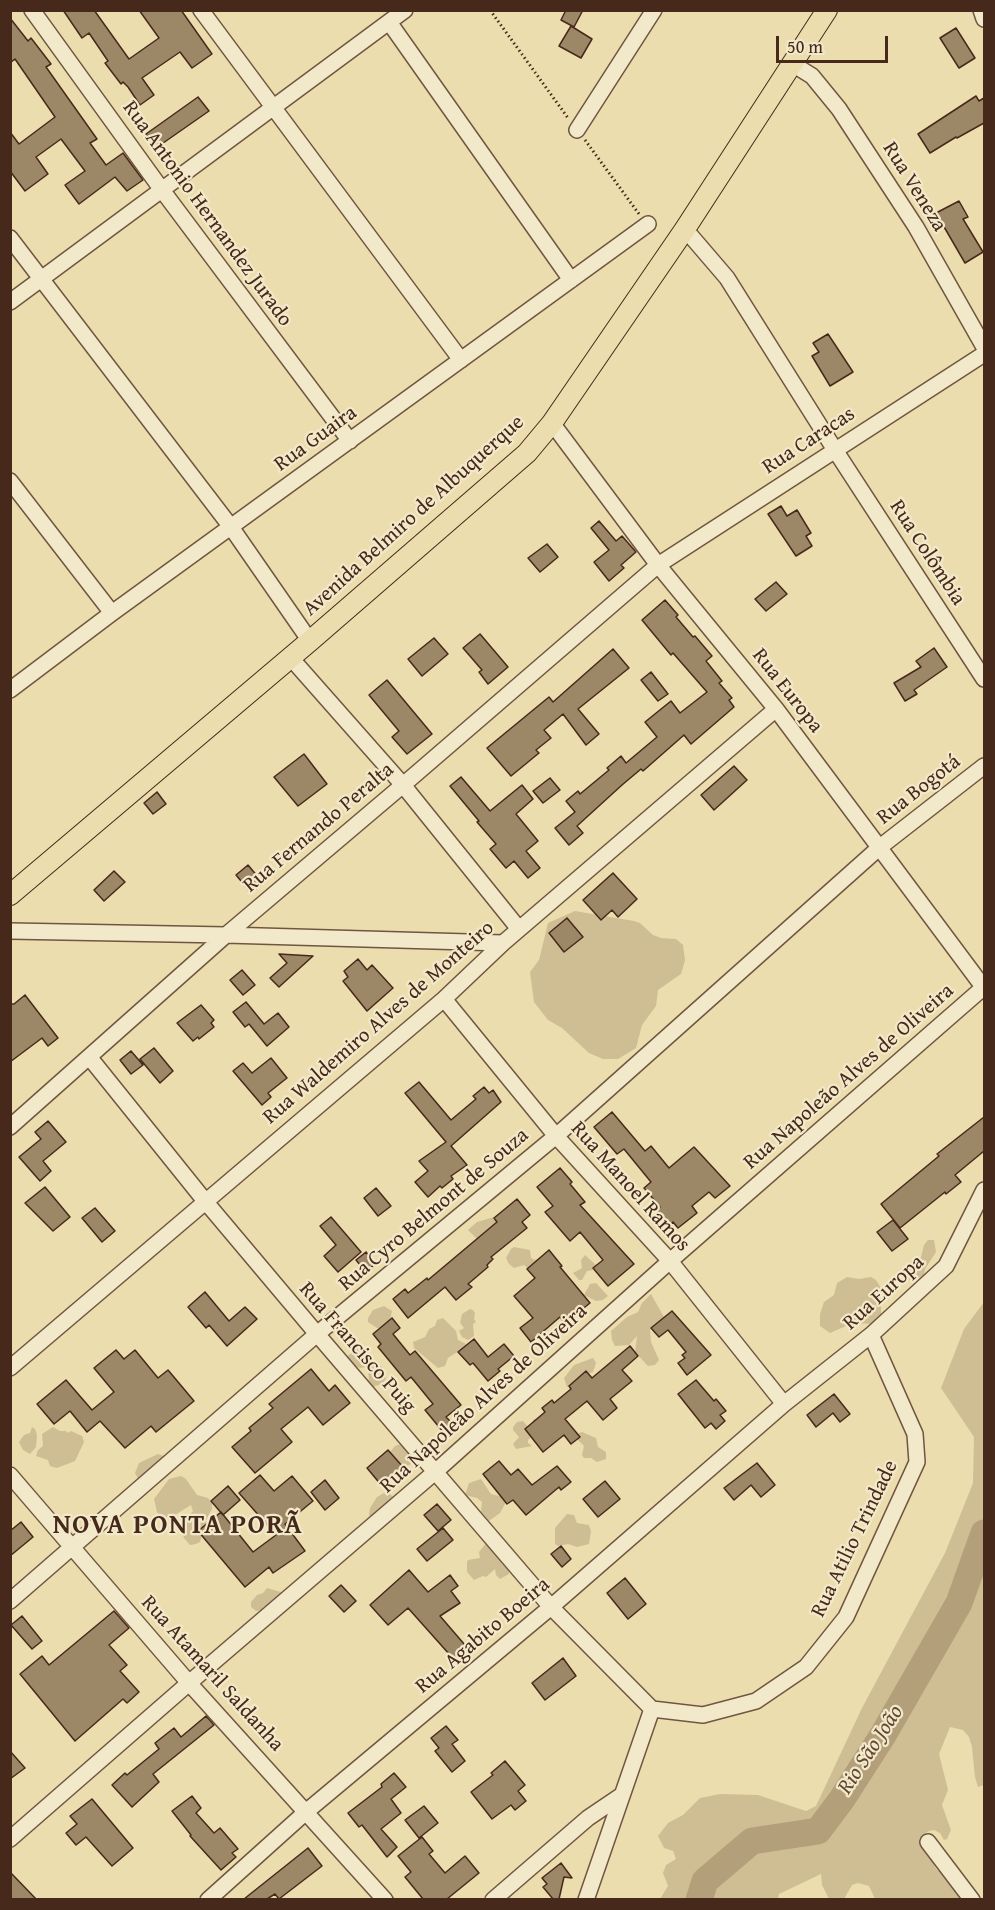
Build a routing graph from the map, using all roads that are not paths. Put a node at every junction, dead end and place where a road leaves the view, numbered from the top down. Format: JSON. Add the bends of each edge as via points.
{"nodes":[{"id":1,"x":32,"y":10,"type":"edge"},
{"id":2,"x":201,"y":10,"type":"edge"},
{"id":3,"x":405,"y":10,"type":"edge"},
{"id":4,"x":654,"y":10,"type":"edge"},
{"id":5,"x":827,"y":10,"type":"edge"},
{"id":6,"x":981,"y":10,"type":"edge"},
{"id":7,"x":984,"y":19,"type":"edge"},
{"id":8,"x":389,"y":22,"type":"junction"},
{"id":9,"x":791,"y":63,"type":"junction"},
{"id":10,"x":274,"y":107,"type":"junction"},
{"id":11,"x":577,"y":130,"type":"dead end"},
{"id":12,"x":162,"y":190,"type":"junction"},
{"id":13,"x":648,"y":224,"type":"dead end"},
{"id":14,"x":685,"y":229,"type":"junction"},
{"id":15,"x":10,"y":238,"type":"edge"},
{"id":16,"x":42,"y":279,"type":"junction"},
{"id":17,"x":571,"y":280,"type":"junction"},
{"id":18,"x":10,"y":302,"type":"edge"},
{"id":19,"x":984,"y":347,"type":"edge"},
{"id":20,"x":984,"y":354,"type":"edge"},
{"id":21,"x":461,"y":360,"type":"junction"},
{"id":22,"x":552,"y":423,"type":"junction"},
{"id":23,"x":350,"y":441,"type":"junction"},
{"id":24,"x":835,"y":450,"type":"junction"},
{"id":25,"x":10,"y":481,"type":"edge"},
{"id":26,"x":231,"y":527,"type":"junction"},
{"id":27,"x":658,"y":565,"type":"junction"},
{"id":28,"x":112,"y":613,"type":"junction"},
{"id":29,"x":310,"y":641,"type":"junction"},
{"id":30,"x":290,"y":657,"type":"junction"},
{"id":31,"x":984,"y":679,"type":"edge"},
{"id":32,"x":10,"y":690,"type":"edge"},
{"id":33,"x":776,"y":709,"type":"junction"},
{"id":34,"x":984,"y":766,"type":"edge"},
{"id":35,"x":403,"y":785,"type":"junction"},
{"id":36,"x":880,"y":847,"type":"junction"},
{"id":37,"x":10,"y":895,"type":"edge"},
{"id":38,"x":519,"y":929,"type":"junction"},
{"id":39,"x":10,"y":931,"type":"edge"},
{"id":40,"x":226,"y":935,"type":"junction"},
{"id":41,"x":502,"y":943,"type":"junction"},
{"id":42,"x":984,"y":987,"type":"edge"},
{"id":43,"x":444,"y":999,"type":"junction"},
{"id":44,"x":90,"y":1058,"type":"junction"},
{"id":45,"x":10,"y":1127,"type":"edge"},
{"id":46,"x":556,"y":1136,"type":"junction"},
{"id":47,"x":984,"y":1191,"type":"edge"},
{"id":48,"x":205,"y":1201,"type":"junction"},
{"id":49,"x":670,"y":1261,"type":"junction"},
{"id":50,"x":317,"y":1334,"type":"junction"},
{"id":51,"x":871,"y":1335,"type":"junction"},
{"id":52,"x":10,"y":1368,"type":"edge"},
{"id":53,"x":784,"y":1404,"type":"junction"},
{"id":54,"x":435,"y":1472,"type":"junction"},
{"id":55,"x":10,"y":1475,"type":"edge"},
{"id":56,"x":73,"y":1548,"type":"junction"},
{"id":57,"x":10,"y":1601,"type":"edge"},
{"id":58,"x":551,"y":1607,"type":"junction"},
{"id":59,"x":189,"y":1683,"type":"junction"},
{"id":60,"x":652,"y":1709,"type":"junction"},
{"id":61,"x":622,"y":1795,"type":"junction"},
{"id":62,"x":307,"y":1811,"type":"junction"},
{"id":63,"x":10,"y":1839,"type":"edge"},
{"id":64,"x":928,"y":1842,"type":"dead end"},
{"id":65,"x":208,"y":1899,"type":"edge"},
{"id":66,"x":386,"y":1899,"type":"edge"},
{"id":67,"x":493,"y":1899,"type":"edge"},
{"id":68,"x":586,"y":1899,"type":"edge"},
{"id":69,"x":972,"y":1899,"type":"edge"}],
"edges":[{"from":1,"to":12,"type":"street","name":"Rua Antonio Hernandez Jurado"},
{"from":2,"to":10,"type":"street"},
{"from":3,"to":8,"type":"street"},
{"from":4,"to":11,"type":"street"},
{"from":5,"to":9,"type":"main road","name":"Avenida Belmiro de Albuquerque"},
{"from":6,"to":7,"type":"street"},
{"from":8,"to":10,"type":"street"},
{"from":8,"to":17,"type":"street"},
{"from":9,"to":14,"type":"main road","name":"Avenida Belmiro de Albuquerque"},
{"from":9,"to":19,"type":"street","name":"Rua Veneza","via":[[812,76],[839,109],[916,226]]},
{"from":10,"to":12,"type":"street"},
{"from":10,"to":21,"type":"street"},
{"from":12,"to":16,"type":"street"},
{"from":12,"to":23,"type":"street","name":"Rua Antonio Hernandez Jurado"},
{"from":13,"to":17,"type":"street","name":"Rua Guaira"},
{"from":14,"to":22,"type":"main road","name":"Avenida Belmiro de Albuquerque"},
{"from":14,"to":24,"type":"street","name":"Rua Colômbia","via":[[727,278]]},
{"from":15,"to":16,"type":"street"},
{"from":16,"to":18,"type":"street"},
{"from":16,"to":26,"type":"street"},
{"from":17,"to":21,"type":"street","name":"Rua Guaira"},
{"from":20,"to":24,"type":"street","name":"Rua Caracas"},
{"from":21,"to":23,"type":"street","name":"Rua Guaira"},
{"from":22,"to":27,"type":"street","name":"Rua Europa"},
{"from":22,"to":29,"type":"main road","name":"Avenida Belmiro de Albuquerque","via":[[527,453]]},
{"from":23,"to":26,"type":"street","name":"Rua Guaira"},
{"from":24,"to":27,"type":"street","name":"Rua Caracas"},
{"from":24,"to":31,"type":"street","name":"Rua Colômbia"},
{"from":25,"to":28,"type":"street"},
{"from":26,"to":28,"type":"street","name":"Rua Guaira"},
{"from":26,"to":29,"type":"street"},
{"from":27,"to":33,"type":"street","name":"Rua Europa"},
{"from":27,"to":35,"type":"street","name":"Rua Fernando Peralta"},
{"from":28,"to":32,"type":"street","name":"Rua Guaira"},
{"from":29,"to":30,"type":"main road","name":"Avenida Belmiro de Albuquerque"},
{"from":30,"to":35,"type":"street"},
{"from":30,"to":37,"type":"main road","name":"Avenida Belmiro de Albuquerque"},
{"from":33,"to":36,"type":"street","name":"Rua Europa"},
{"from":33,"to":38,"type":"street","name":"Rua Waldemiro Alves de Monteiro"},
{"from":34,"to":36,"type":"street","name":"Rua Bogotá"},
{"from":35,"to":38,"type":"street"},
{"from":35,"to":40,"type":"street","name":"Rua Fernando Peralta"},
{"from":36,"to":42,"type":"street","name":"Rua Europa"},
{"from":36,"to":46,"type":"street","name":"Rua Cyro Belmont de Souza"},
{"from":38,"to":41,"type":"street","name":"Rua Waldemiro Alves de Monteiro"},
{"from":39,"to":40,"type":"street"},
{"from":40,"to":41,"type":"street"},
{"from":40,"to":44,"type":"street","name":"Rua Fernando Peralta"},
{"from":41,"to":43,"type":"street","name":"Rua Waldemiro Alves de Monteiro"},
{"from":42,"to":49,"type":"street","name":"Rua Napoleão Alves de Oliveira"},
{"from":43,"to":46,"type":"street","name":"Rua Manoel Ramos"},
{"from":43,"to":48,"type":"street","name":"Rua Waldemiro Alves de Monteiro"},
{"from":44,"to":45,"type":"street","name":"Rua Fernando Peralta"},
{"from":44,"to":48,"type":"street","name":"Rua Francisco Puig"},
{"from":46,"to":49,"type":"street","name":"Rua Manoel Ramos"},
{"from":46,"to":50,"type":"street","name":"Rua Cyro Belmont de Souza"},
{"from":47,"to":51,"type":"street","name":"Rua Europa","via":[[946,1266]]},
{"from":48,"to":50,"type":"street","name":"Rua Francisco Puig"},
{"from":48,"to":52,"type":"street","name":"Rua Waldemiro Alves de Monteiro"},
{"from":49,"to":53,"type":"street","name":"Rua Manoel Ramos"},
{"from":49,"to":54,"type":"street","name":"Rua Napoleão Alves de Oliveira"},
{"from":50,"to":54,"type":"street","name":"Rua Francisco Puig"},
{"from":50,"to":56,"type":"street","name":"Rua Cyro Belmont de Souza"},
{"from":51,"to":53,"type":"street","name":"Rua Europa"},
{"from":51,"to":60,"type":"street","name":"Rua Atilio Trindade","via":[[915,1434],[917,1462],[846,1617],[806,1667],[756,1701],[703,1715]]},
{"from":53,"to":58,"type":"street","name":"Rua Agabito Boeira"},
{"from":54,"to":58,"type":"street","name":"Rua Francisco Puig"},
{"from":54,"to":59,"type":"street","name":"Rua Napoleão Alves de Oliveira"},
{"from":55,"to":56,"type":"street","name":"Rua Atamaril Saldanha"},
{"from":56,"to":57,"type":"street","name":"Rua Cyro Belmont de Souza"},
{"from":56,"to":59,"type":"street","name":"Rua Atamaril Saldanha"},
{"from":58,"to":60,"type":"street","name":"Rua Francisco Puig"},
{"from":58,"to":62,"type":"street","name":"Rua Agabito Boeira"},
{"from":59,"to":62,"type":"street","name":"Rua Atamaril Saldanha"},
{"from":59,"to":63,"type":"street","name":"Rua Napoleão Alves de Oliveira"},
{"from":60,"to":61,"type":"street"},
{"from":61,"to":67,"type":"street","via":[[588,1818]]},
{"from":61,"to":68,"type":"street"},
{"from":62,"to":65,"type":"street","name":"Rua Agabito Boeira"},
{"from":62,"to":66,"type":"street","name":"Rua Atamaril Saldanha"},
{"from":64,"to":69,"type":"street"}]}
